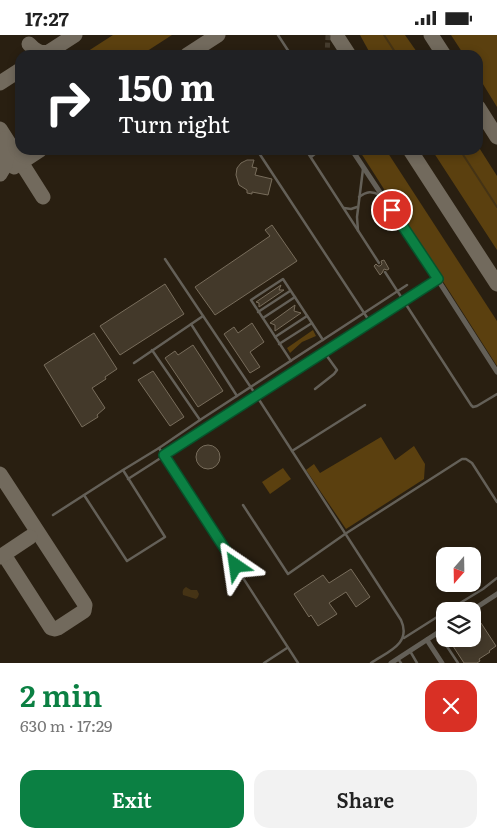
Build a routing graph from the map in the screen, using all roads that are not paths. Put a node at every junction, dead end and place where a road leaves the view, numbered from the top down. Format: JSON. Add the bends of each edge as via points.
{"nodes":[{"id":1,"x":278,"y":35,"type":"edge"},
{"id":2,"x":288,"y":50,"type":"edge"},
{"id":3,"x":260,"y":155,"type":"edge"},
{"id":4,"x":314,"y":155,"type":"edge"},
{"id":5,"x":357,"y":155,"type":"edge"},
{"id":6,"x":311,"y":157,"type":"joint"},
{"id":7,"x":363,"y":167,"type":"junction"},
{"id":8,"x":382,"y":195,"type":"junction"},
{"id":9,"x":359,"y":197,"type":"junction"},
{"id":10,"x":358,"y":207,"type":"junction"},
{"id":11,"x":344,"y":208,"type":"junction"},
{"id":12,"x":358,"y":232,"type":"junction"},
{"id":13,"x":166,"y":259,"type":"dead end"},
{"id":14,"x":379,"y":263,"type":"dead end"},
{"id":15,"x":385,"y":271,"type":"dead end"},
{"id":16,"x":438,"y":279,"type":"junction"},
{"id":17,"x":407,"y":285,"type":"dead end"},
{"id":18,"x":290,"y":291,"type":"junction"},
{"id":19,"x":397,"y":292,"type":"junction"},
{"id":20,"x":295,"y":297,"type":"junction"},
{"id":21,"x":404,"y":301,"type":"junction"},
{"id":22,"x":258,"y":312,"type":"junction"},
{"id":23,"x":365,"y":313,"type":"junction"},
{"id":24,"x":203,"y":315,"type":"junction"},
{"id":25,"x":307,"y":316,"type":"junction"},
{"id":26,"x":262,"y":319,"type":"junction"},
{"id":27,"x":312,"y":323,"type":"junction"},
{"id":28,"x":370,"y":323,"type":"junction"},
{"id":29,"x":191,"y":324,"type":"junction"},
{"id":30,"x":275,"y":337,"type":"junction"},
{"id":31,"x":324,"y":340,"type":"junction"},
{"id":32,"x":280,"y":344,"type":"junction"},
{"id":33,"x":152,"y":350,"type":"junction"},
{"id":34,"x":324,"y":352,"type":"junction"},
{"id":35,"x":291,"y":361,"type":"junction"},
{"id":36,"x":134,"y":363,"type":"dead end"},
{"id":37,"x":497,"y":372,"type":"edge"},
{"id":38,"x":251,"y":387,"type":"junction"},
{"id":39,"x":315,"y":389,"type":"dead end"},
{"id":40,"x":497,"y":394,"type":"edge"},
{"id":41,"x":256,"y":395,"type":"junction"},
{"id":42,"x":237,"y":396,"type":"junction"},
{"id":43,"x":365,"y":405,"type":"dead end"},
{"id":44,"x":200,"y":420,"type":"junction"},
{"id":45,"x":159,"y":448,"type":"junction"},
{"id":46,"x":292,"y":451,"type":"junction"},
{"id":47,"x":164,"y":455,"type":"junction"},
{"id":48,"x":122,"y":470,"type":"junction"},
{"id":49,"x":128,"y":479,"type":"junction"},
{"id":50,"x":84,"y":495,"type":"junction"},
{"id":51,"x":497,"y":501,"type":"edge"},
{"id":52,"x":243,"y":505,"type":"dead end"},
{"id":53,"x":53,"y":515,"type":"dead end"},
{"id":54,"x":345,"y":534,"type":"junction"},
{"id":55,"x":497,"y":578,"type":"edge"},
{"id":56,"x":497,"y":594,"type":"edge"},
{"id":57,"x":462,"y":602,"type":"edge"},
{"id":58,"x":481,"y":604,"type":"edge"},
{"id":59,"x":436,"y":618,"type":"edge"},
{"id":60,"x":436,"y":634,"type":"edge"},
{"id":61,"x":403,"y":639,"type":"junction"},
{"id":62,"x":427,"y":640,"type":"junction"},
{"id":63,"x":447,"y":647,"type":"edge"},
{"id":64,"x":287,"y":648,"type":"junction"},
{"id":65,"x":410,"y":651,"type":"junction"},
{"id":66,"x":399,"y":661,"type":"edge"},
{"id":67,"x":264,"y":663,"type":"edge"},
{"id":68,"x":298,"y":663,"type":"edge"},
{"id":69,"x":371,"y":663,"type":"edge"},
{"id":70,"x":391,"y":663,"type":"edge"},
{"id":71,"x":417,"y":663,"type":"edge"},
{"id":72,"x":442,"y":663,"type":"edge"},
{"id":73,"x":458,"y":663,"type":"edge"}],
"edges":[{"from":1,"to":2,"type":"lane"},
{"from":3,"to":23,"type":"lane"},
{"from":4,"to":6,"type":"lane"},
{"from":5,"to":7,"type":"street"},
{"from":6,"to":11,"type":"lane"},
{"from":7,"to":8,"type":"street"},
{"from":7,"to":9,"type":"lane"},
{"from":8,"to":9,"type":"lane","via":[[370,192]]},
{"from":8,"to":16,"type":"street"},
{"from":9,"to":10,"type":"lane"},
{"from":10,"to":11,"type":"lane"},
{"from":10,"to":12,"type":"lane"},
{"from":11,"to":12,"type":"lane"},
{"from":12,"to":14,"type":"lane"},
{"from":13,"to":24,"type":"lane"},
{"from":15,"to":19,"type":"lane"},
{"from":16,"to":21,"type":"lane"},
{"from":16,"to":37,"type":"street"},
{"from":17,"to":19,"type":"lane"},
{"from":18,"to":20,"type":"lane"},
{"from":18,"to":22,"type":"lane"},
{"from":18,"to":22,"type":"lane","via":[[283,279],[250,300]]},
{"from":19,"to":21,"type":"lane"},
{"from":19,"to":23,"type":"lane"},
{"from":20,"to":25,"type":"lane"},
{"from":20,"to":26,"type":"lane"},
{"from":21,"to":28,"type":"lane"},
{"from":21,"to":40,"type":"lane","via":[[472,406]]},
{"from":22,"to":26,"type":"lane"},
{"from":23,"to":28,"type":"lane"},
{"from":23,"to":31,"type":"lane"},
{"from":24,"to":29,"type":"lane"},
{"from":24,"to":38,"type":"lane"},
{"from":25,"to":27,"type":"lane"},
{"from":25,"to":30,"type":"lane"},
{"from":26,"to":30,"type":"lane"},
{"from":27,"to":31,"type":"lane"},
{"from":27,"to":32,"type":"lane"},
{"from":28,"to":34,"type":"lane"},
{"from":29,"to":33,"type":"lane"},
{"from":29,"to":42,"type":"lane"},
{"from":30,"to":32,"type":"lane"},
{"from":31,"to":35,"type":"lane"},
{"from":32,"to":35,"type":"lane"},
{"from":33,"to":36,"type":"lane"},
{"from":33,"to":44,"type":"lane"},
{"from":34,"to":39,"type":"lane","via":[[337,370]]},
{"from":34,"to":41,"type":"lane"},
{"from":35,"to":38,"type":"lane"},
{"from":38,"to":41,"type":"lane"},
{"from":38,"to":42,"type":"lane"},
{"from":41,"to":46,"type":"lane"},
{"from":41,"to":47,"type":"lane"},
{"from":42,"to":44,"type":"lane"},
{"from":43,"to":46,"type":"lane"},
{"from":44,"to":45,"type":"lane"},
{"from":45,"to":47,"type":"lane"},
{"from":45,"to":48,"type":"lane"},
{"from":46,"to":54,"type":"lane"},
{"from":47,"to":49,"type":"lane"},
{"from":47,"to":64,"type":"lane"},
{"from":48,"to":49,"type":"lane"},
{"from":48,"to":50,"type":"lane"},
{"from":49,"to":50,"type":"lane","via":[[165,537],[127,561]]},
{"from":50,"to":53,"type":"lane"},
{"from":51,"to":54,"type":"lane","via":[[472,463],[462,459]]},
{"from":52,"to":54,"type":"lane","via":[[288,574]]},
{"from":54,"to":61,"type":"lane","via":[[401,620]]},
{"from":55,"to":57,"type":"lane"},
{"from":56,"to":58,"type":"street"},
{"from":59,"to":61,"type":"lane"},
{"from":60,"to":62,"type":"street"},
{"from":61,"to":69,"type":"lane"},
{"from":62,"to":65,"type":"street"},
{"from":62,"to":72,"type":"street"},
{"from":63,"to":73,"type":"lane"},
{"from":64,"to":67,"type":"lane"},
{"from":64,"to":68,"type":"lane"},
{"from":65,"to":66,"type":"street"},
{"from":65,"to":71,"type":"lane"},
{"from":66,"to":70,"type":"street"}]}
